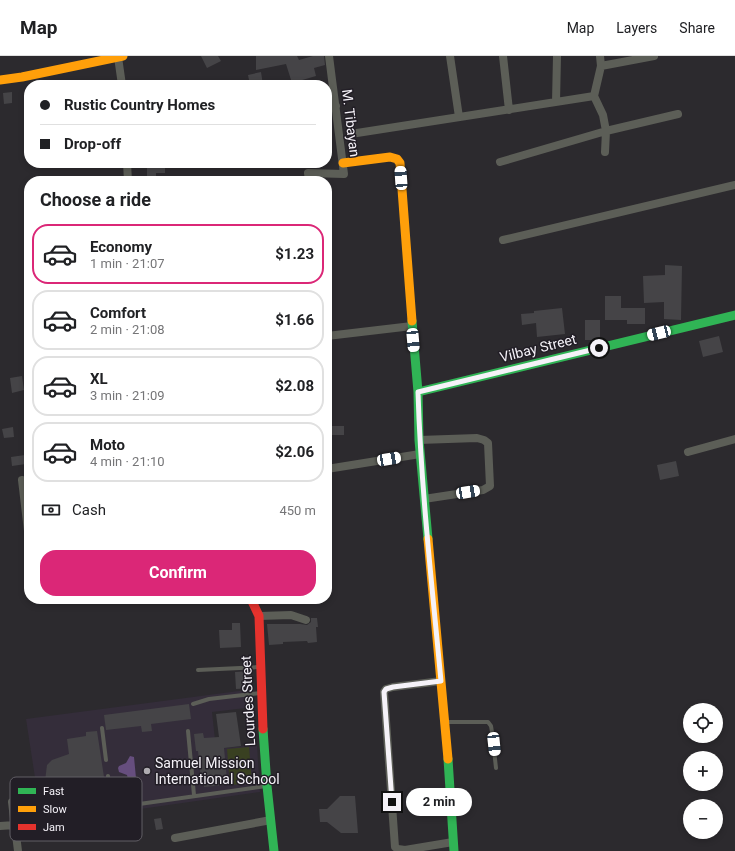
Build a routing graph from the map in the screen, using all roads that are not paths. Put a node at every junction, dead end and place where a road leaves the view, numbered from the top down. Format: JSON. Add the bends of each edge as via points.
{"nodes":[{"id":1,"x":329,"y":56,"type":"edge"},
{"id":2,"x":450,"y":56,"type":"edge"},
{"id":3,"x":503,"y":56,"type":"edge"},
{"id":4,"x":557,"y":56,"type":"edge"},
{"id":5,"x":600,"y":56,"type":"edge"},
{"id":6,"x":654,"y":56,"type":"edge"},
{"id":7,"x":121,"y":57,"type":"edge"},
{"id":8,"x":601,"y":66,"type":"junction"},
{"id":9,"x":0,"y":80,"type":"edge"},
{"id":10,"x":122,"y":80,"type":"edge"},
{"id":11,"x":594,"y":96,"type":"junction"},
{"id":12,"x":556,"y":102,"type":"junction"},
{"id":13,"x":332,"y":106,"type":"edge"},
{"id":14,"x":336,"y":106,"type":"junction"},
{"id":15,"x":509,"y":110,"type":"junction"},
{"id":16,"x":678,"y":114,"type":"dead end"},
{"id":17,"x":459,"y":117,"type":"junction"},
{"id":18,"x":606,"y":131,"type":"junction"},
{"id":19,"x":357,"y":133,"type":"dead end"},
{"id":20,"x":605,"y":152,"type":"dead end"},
{"id":21,"x":500,"y":162,"type":"dead end"},
{"id":22,"x":343,"y":163,"type":"junction"},
{"id":23,"x":308,"y":176,"type":"edge"},
{"id":24,"x":735,"y":185,"type":"edge"},
{"id":25,"x":503,"y":240,"type":"dead end"},
{"id":26,"x":735,"y":314,"type":"edge"},
{"id":27,"x":412,"y":326,"type":"junction"},
{"id":28,"x":332,"y":335,"type":"edge"},
{"id":29,"x":418,"y":392,"type":"junction"},
{"id":30,"x":735,"y":439,"type":"edge"},
{"id":31,"x":419,"y":440,"type":"junction"},
{"id":32,"x":688,"y":452,"type":"dead end"},
{"id":33,"x":420,"y":454,"type":"junction"},
{"id":34,"x":332,"y":468,"type":"edge"},
{"id":35,"x":22,"y":480,"type":"dead end"},
{"id":36,"x":24,"y":486,"type":"edge"},
{"id":37,"x":424,"y":500,"type":"junction"},
{"id":38,"x":253,"y":604,"type":"edge"},
{"id":39,"x":259,"y":616,"type":"junction"},
{"id":40,"x":306,"y":620,"type":"dead end"},
{"id":41,"x":260,"y":667,"type":"junction"},
{"id":42,"x":198,"y":670,"type":"dead end"},
{"id":43,"x":441,"y":681,"type":"junction"},
{"id":44,"x":261,"y":693,"type":"junction"},
{"id":45,"x":193,"y":704,"type":"dead end"},
{"id":46,"x":445,"y":722,"type":"junction"},
{"id":47,"x":102,"y":728,"type":"dead end"},
{"id":48,"x":188,"y":731,"type":"dead end"},
{"id":49,"x":106,"y":760,"type":"dead end"},
{"id":50,"x":496,"y":768,"type":"dead end"},
{"id":51,"x":267,"y":786,"type":"junction"},
{"id":52,"x":194,"y":795,"type":"junction"},
{"id":53,"x":142,"y":803,"type":"edge"},
{"id":54,"x":271,"y":820,"type":"junction"},
{"id":55,"x":175,"y":838,"type":"dead end"},
{"id":56,"x":17,"y":841,"type":"edge"},
{"id":57,"x":454,"y":846,"type":"edge"},
{"id":58,"x":18,"y":851,"type":"edge"},
{"id":59,"x":274,"y":851,"type":"edge"}],
"edges":[{"from":1,"to":14,"type":"street","name":"M. Tibayan"},
{"from":2,"to":17,"type":"street"},
{"from":3,"to":15,"type":"street"},
{"from":4,"to":12,"type":"street"},
{"from":5,"to":8,"type":"street"},
{"from":6,"to":8,"type":"street"},
{"from":7,"to":9,"type":"street"},
{"from":7,"to":10,"type":"street"},
{"from":8,"to":11,"type":"street"},
{"from":11,"to":12,"type":"street"},
{"from":11,"to":18,"type":"street","via":[[603,115]]},
{"from":12,"to":15,"type":"street"},
{"from":13,"to":14,"type":"street"},
{"from":14,"to":22,"type":"street","name":"M. Tibayan"},
{"from":15,"to":17,"type":"street"},
{"from":16,"to":18,"type":"street"},
{"from":17,"to":19,"type":"street"},
{"from":18,"to":20,"type":"street"},
{"from":18,"to":21,"type":"street"},
{"from":22,"to":23,"type":"street","name":"M. Tibayan","via":[[344,174],[308,173]]},
{"from":22,"to":27,"type":"street","via":[[390,157],[400,163]]},
{"from":24,"to":25,"type":"street"},
{"from":26,"to":29,"type":"street","name":"Vilbay Street"},
{"from":27,"to":28,"type":"street"},
{"from":27,"to":29,"type":"street"},
{"from":29,"to":31,"type":"street"},
{"from":30,"to":32,"type":"street"},
{"from":31,"to":33,"type":"street"},
{"from":31,"to":37,"type":"street","via":[[477,438],[488,443],[490,486],[483,490]]},
{"from":33,"to":34,"type":"street"},
{"from":33,"to":37,"type":"street"},
{"from":35,"to":36,"type":"street"},
{"from":37,"to":43,"type":"street"},
{"from":38,"to":39,"type":"street","name":"Lourdes Street"},
{"from":39,"to":40,"type":"street","via":[[291,615]]},
{"from":39,"to":41,"type":"street","name":"Lourdes Street"},
{"from":41,"to":42,"type":"lane"},
{"from":41,"to":44,"type":"street","name":"Lourdes Street"},
{"from":43,"to":46,"type":"street"},
{"from":43,"to":57,"type":"street","via":[[393,687],[384,692],[395,847],[405,850]]},
{"from":44,"to":45,"type":"lane","via":[[209,699]]},
{"from":44,"to":51,"type":"street","name":"Lourdes Street"},
{"from":46,"to":50,"type":"lane","via":[[488,722],[491,726]]},
{"from":46,"to":57,"type":"street"},
{"from":47,"to":49,"type":"lane"},
{"from":48,"to":52,"type":"lane"},
{"from":51,"to":52,"type":"lane"},
{"from":51,"to":54,"type":"street","name":"Lourdes Street"},
{"from":52,"to":53,"type":"lane"},
{"from":54,"to":55,"type":"street"},
{"from":54,"to":59,"type":"street","name":"Lourdes Street"},
{"from":56,"to":58,"type":"street"}]}
